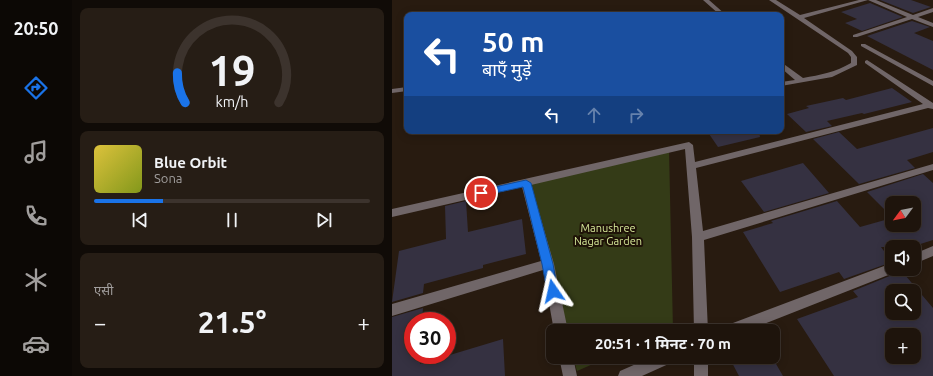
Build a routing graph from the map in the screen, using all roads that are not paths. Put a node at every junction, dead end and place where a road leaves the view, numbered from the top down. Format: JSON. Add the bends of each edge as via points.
{"nodes":[{"id":1,"x":706,"y":0,"type":"edge"},
{"id":2,"x":772,"y":0,"type":"edge"},
{"id":3,"x":865,"y":0,"type":"edge"},
{"id":4,"x":871,"y":0,"type":"edge"},
{"id":5,"x":933,"y":10,"type":"edge"},
{"id":6,"x":720,"y":12,"type":"edge"},
{"id":7,"x":799,"y":17,"type":"junction"},
{"id":8,"x":912,"y":17,"type":"junction"},
{"id":9,"x":933,"y":25,"type":"edge"},
{"id":10,"x":855,"y":36,"type":"dead end"},
{"id":11,"x":863,"y":45,"type":"dead end"},
{"id":12,"x":867,"y":62,"type":"dead end"},
{"id":13,"x":784,"y":67,"type":"edge"},
{"id":14,"x":800,"y":80,"type":"junction"},
{"id":15,"x":784,"y":83,"type":"edge"},
{"id":16,"x":933,"y":84,"type":"edge"},
{"id":17,"x":404,"y":89,"type":"edge"},
{"id":18,"x":392,"y":91,"type":"edge"},
{"id":19,"x":931,"y":106,"type":"edge"},
{"id":20,"x":692,"y":166,"type":"junction"},
{"id":21,"x":933,"y":167,"type":"edge"},
{"id":22,"x":526,"y":183,"type":"junction"},
{"id":23,"x":392,"y":213,"type":"edge"},
{"id":24,"x":698,"y":237,"type":"junction"},
{"id":25,"x":933,"y":252,"type":"edge"},
{"id":26,"x":921,"y":256,"type":"edge"},
{"id":27,"x":548,"y":264,"type":"junction"},
{"id":28,"x":885,"y":271,"type":"edge"},
{"id":29,"x":392,"y":310,"type":"edge"},
{"id":30,"x":560,"y":324,"type":"edge"},
{"id":31,"x":701,"y":324,"type":"edge"},
{"id":32,"x":748,"y":324,"type":"edge"},
{"id":33,"x":567,"y":364,"type":"edge"},
{"id":34,"x":652,"y":364,"type":"edge"},
{"id":35,"x":701,"y":364,"type":"edge"},
{"id":36,"x":570,"y":376,"type":"edge"},
{"id":37,"x":625,"y":376,"type":"edge"},
{"id":38,"x":701,"y":376,"type":"edge"}],
"edges":[{"from":1,"to":6,"type":"street"},
{"from":2,"to":7,"type":"street"},
{"from":3,"to":7,"type":"street"},
{"from":4,"to":8,"type":"street"},
{"from":5,"to":8,"type":"street"},
{"from":7,"to":14,"type":"street","via":[[850,52],[854,56],[855,64],[839,71]]},
{"from":8,"to":9,"type":"street"},
{"from":8,"to":10,"type":"street"},
{"from":11,"to":16,"type":"street"},
{"from":12,"to":19,"type":"street"},
{"from":13,"to":14,"type":"street"},
{"from":14,"to":15,"type":"street"},
{"from":17,"to":18,"type":"street"},
{"from":19,"to":20,"type":"street"},
{"from":20,"to":22,"type":"street","via":[[689,145]]},
{"from":20,"to":24,"type":"street"},
{"from":21,"to":24,"type":"street"},
{"from":22,"to":23,"type":"street"},
{"from":22,"to":27,"type":"street"},
{"from":24,"to":31,"type":"street"},
{"from":25,"to":26,"type":"street"},
{"from":27,"to":29,"type":"street"},
{"from":27,"to":30,"type":"street"},
{"from":28,"to":32,"type":"street"},
{"from":33,"to":36,"type":"street"},
{"from":34,"to":37,"type":"street"},
{"from":35,"to":38,"type":"street"}]}
